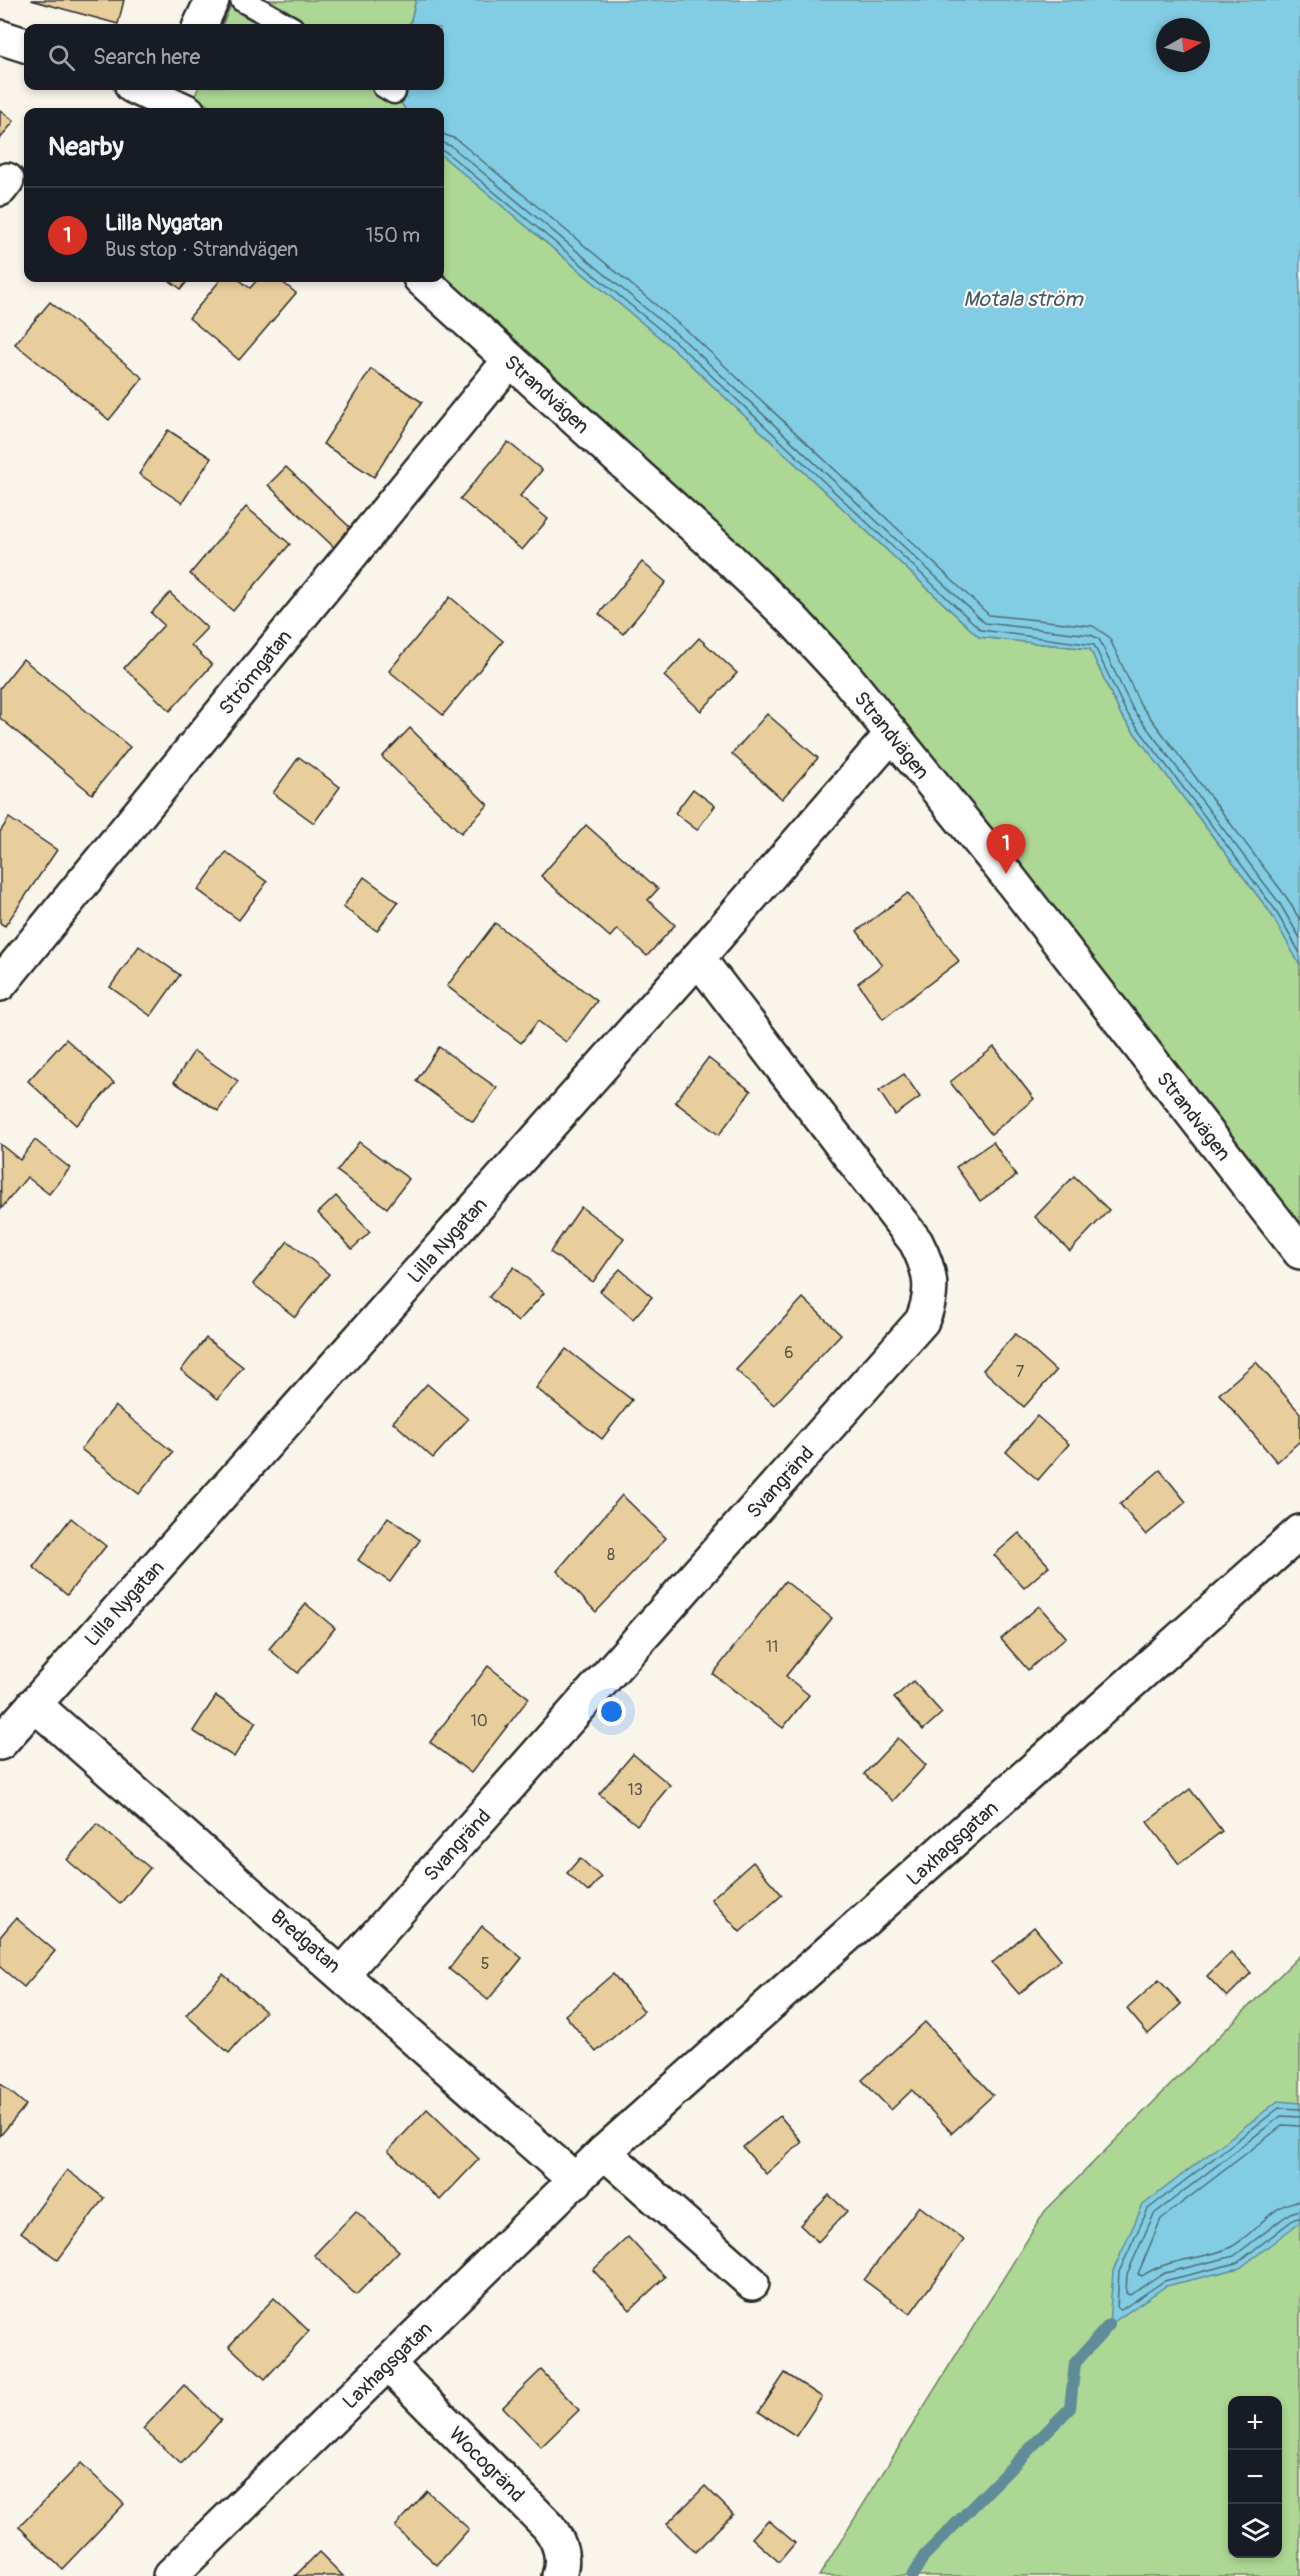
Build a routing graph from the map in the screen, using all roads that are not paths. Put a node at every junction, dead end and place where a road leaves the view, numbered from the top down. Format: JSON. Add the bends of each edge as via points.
{"nodes":[{"id":1,"x":212,"y":0,"type":"edge"},
{"id":2,"x":242,"y":0,"type":"edge"},
{"id":3,"x":201,"y":24,"type":"edge"},
{"id":4,"x":285,"y":24,"type":"edge"},
{"id":5,"x":0,"y":37,"type":"edge"},
{"id":6,"x":24,"y":45,"type":"edge"},
{"id":7,"x":145,"y":90,"type":"edge"},
{"id":8,"x":176,"y":100,"type":"edge"},
{"id":9,"x":424,"y":282,"type":"edge"},
{"id":10,"x":510,"y":360,"type":"junction"},
{"id":11,"x":892,"y":734,"type":"junction"},
{"id":12,"x":698,"y":958,"type":"junction"},
{"id":13,"x":0,"y":984,"type":"edge"},
{"id":14,"x":1300,"y":1252,"type":"edge"},
{"id":15,"x":1300,"y":1532,"type":"edge"},
{"id":16,"x":34,"y":1704,"type":"junction"},
{"id":17,"x":0,"y":1743,"type":"edge"},
{"id":18,"x":343,"y":1973,"type":"junction"},
{"id":19,"x":604,"y":2152,"type":"junction"},
{"id":20,"x":576,"y":2181,"type":"junction"},
{"id":21,"x":752,"y":2283,"type":"dead end"},
{"id":22,"x":388,"y":2364,"type":"junction"},
{"id":23,"x":170,"y":2576,"type":"edge"},
{"id":24,"x":559,"y":2576,"type":"edge"}],
"edges":[{"from":1,"to":3,"type":"street"},
{"from":2,"to":4,"type":"lane"},
{"from":5,"to":6,"type":"street"},
{"from":7,"to":8,"type":"street"},
{"from":9,"to":10,"type":"street","name":"Strandvägen"},
{"from":10,"to":11,"type":"street","name":"Strandvägen","via":[[793,620]]},
{"from":10,"to":13,"type":"street","name":"Strömgatan"},
{"from":11,"to":12,"type":"street","name":"Lilla Nygatan"},
{"from":11,"to":14,"type":"street","name":"Strandvägen"},
{"from":12,"to":16,"type":"street","name":"Lilla Nygatan"},
{"from":12,"to":18,"type":"street","name":"Svangränd","via":[[916,1242],[924,1258],[931,1300],[922,1321]]},
{"from":15,"to":19,"type":"street","name":"Laxhagsgatan"},
{"from":16,"to":17,"type":"street","name":"Lilla Nygatan"},
{"from":16,"to":18,"type":"street","name":"Bredgatan"},
{"from":18,"to":20,"type":"street","name":"Bredgatan"},
{"from":19,"to":20,"type":"street","name":"Laxhagsgatan"},
{"from":19,"to":21,"type":"street"},
{"from":20,"to":22,"type":"street","name":"Laxhagsgatan"},
{"from":22,"to":23,"type":"street","name":"Laxhagsgatan"},
{"from":22,"to":24,"type":"street","name":"Wocogränd","via":[[557,2537],[562,2567]]}]}
